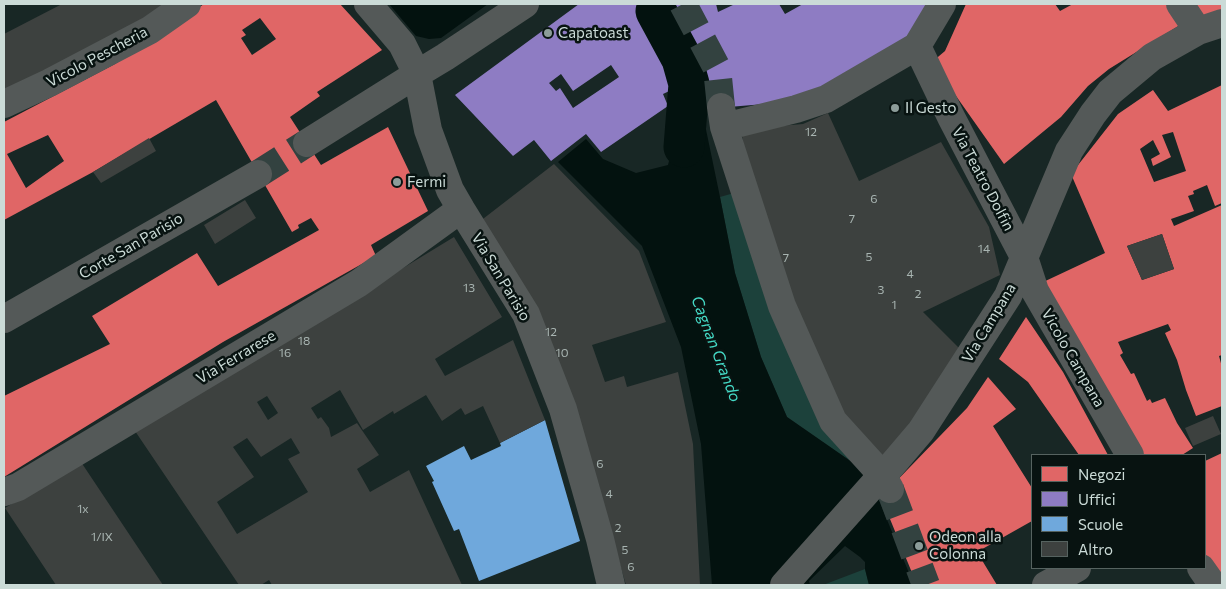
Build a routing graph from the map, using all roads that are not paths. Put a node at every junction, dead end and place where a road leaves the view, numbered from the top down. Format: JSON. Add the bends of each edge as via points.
{"nodes":[{"id":1,"x":187,"y":4,"type":"edge"},
{"id":2,"x":368,"y":4,"type":"edge"},
{"id":3,"x":525,"y":4,"type":"edge"},
{"id":4,"x":942,"y":4,"type":"edge"},
{"id":5,"x":1180,"y":4,"type":"edge"},
{"id":6,"x":1215,"y":28,"type":"edge"},
{"id":7,"x":917,"y":46,"type":"junction"},
{"id":8,"x":417,"y":74,"type":"junction"},
{"id":9,"x":4,"y":104,"type":"edge"},
{"id":10,"x":307,"y":143,"type":"tunnel mouth"},
{"id":11,"x":258,"y":174,"type":"tunnel mouth"},
{"id":12,"x":461,"y":209,"type":"junction"},
{"id":13,"x":1024,"y":256,"type":"junction"},
{"id":14,"x":4,"y":319,"type":"edge"},
{"id":15,"x":1129,"y":454,"type":"edge"},
{"id":16,"x":886,"y":482,"type":"junction"},
{"id":17,"x":4,"y":492,"type":"edge"},
{"id":18,"x":1075,"y":569,"type":"edge"},
{"id":19,"x":1202,"y":569,"type":"edge"},
{"id":20,"x":611,"y":585,"type":"edge"},
{"id":21,"x":784,"y":585,"type":"edge"},
{"id":22,"x":1046,"y":585,"type":"edge"},
{"id":23,"x":1213,"y":585,"type":"edge"}],
"edges":[{"from":1,"to":9,"type":"street","name":"Vicolo Pescheria","via":[[150,30]]},
{"from":2,"to":8,"type":"street","via":[[402,44]]},
{"from":3,"to":8,"type":"street"},
{"from":4,"to":7,"type":"street"},
{"from":5,"to":6,"type":"street"},
{"from":6,"to":13,"type":"street","name":"Via Campana","via":[[1152,57],[1110,92],[1069,151]]},
{"from":7,"to":13,"type":"street","name":"Via Teatro Dolfin","via":[[950,117]]},
{"from":7,"to":16,"type":"street","via":[[826,99],[796,108],[722,117],[782,306],[833,421]]},
{"from":8,"to":10,"type":"street"},
{"from":8,"to":12,"type":"street","name":"Via San Parisio","via":[[428,130],[450,190]]},
{"from":11,"to":14,"type":"street","name":"Corte San Parisio"},
{"from":12,"to":17,"type":"street","name":"Via Ferrarese","via":[[359,283],[18,487]]},
{"from":12,"to":20,"type":"street","name":"Via San Parisio","via":[[526,314],[563,409]]},
{"from":13,"to":15,"type":"street","name":"Vicolo Campana","via":[[1035,291]]},
{"from":13,"to":16,"type":"street","name":"Via Campana","via":[[1008,296],[931,415],[887,471]]},
{"from":16,"to":21,"type":"street","name":"Via Campana"},
{"from":18,"to":22,"type":"street"},
{"from":19,"to":23,"type":"street"}]}
